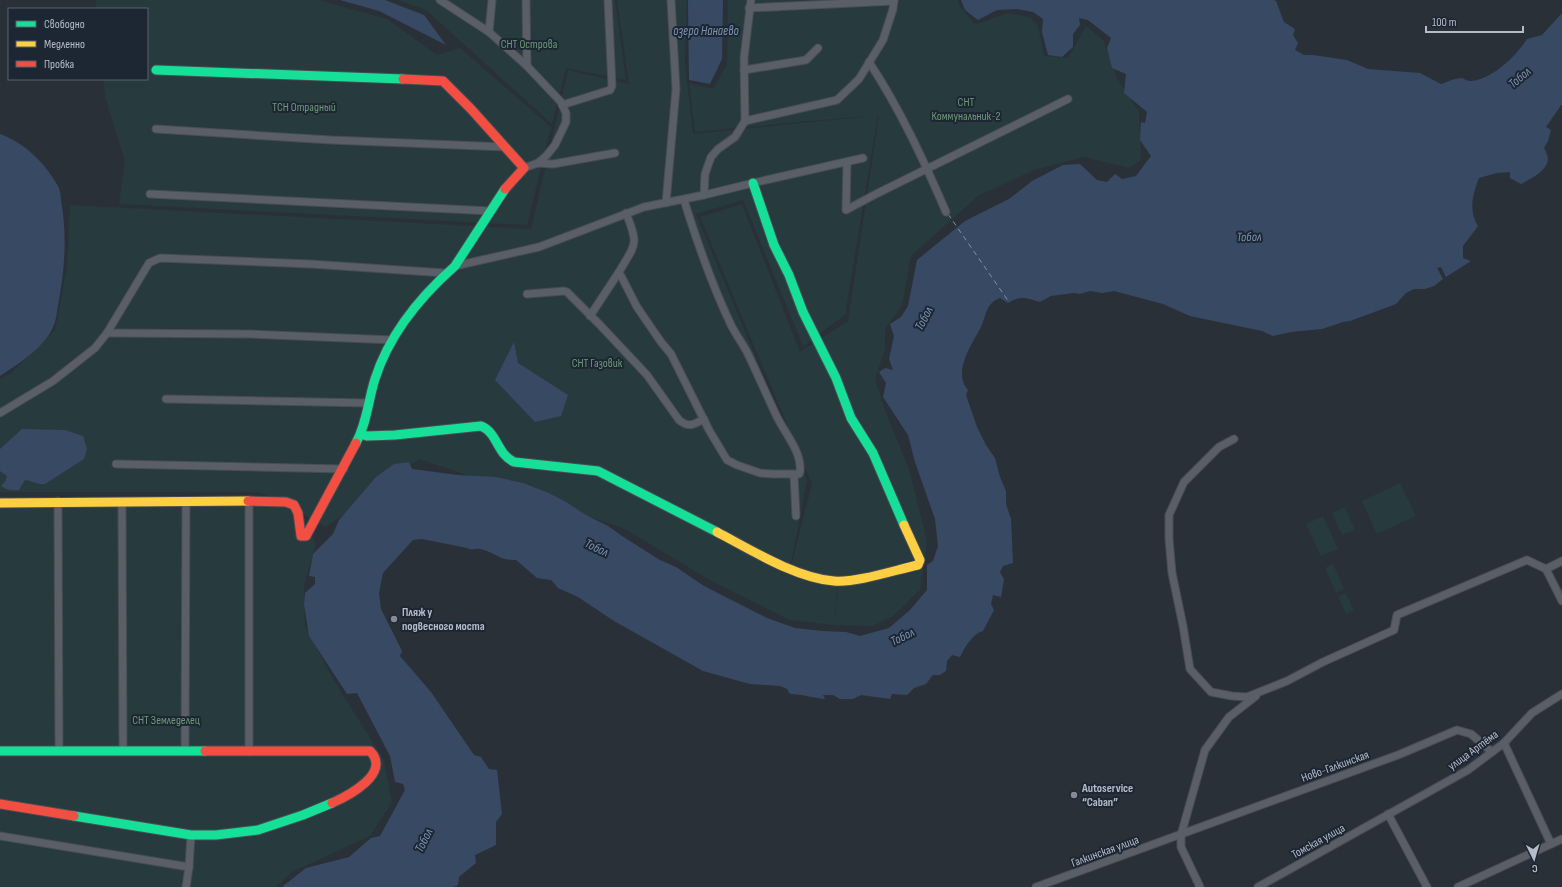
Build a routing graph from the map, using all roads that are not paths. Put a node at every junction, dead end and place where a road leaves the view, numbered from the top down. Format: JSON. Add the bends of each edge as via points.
{"nodes":[{"id":1,"x":440,"y":0,"type":"edge"},
{"id":2,"x":492,"y":0,"type":"edge"},
{"id":3,"x":526,"y":0,"type":"edge"},
{"id":4,"x":608,"y":0,"type":"edge"},
{"id":5,"x":671,"y":0,"type":"edge"},
{"id":6,"x":894,"y":0,"type":"edge"},
{"id":7,"x":750,"y":4,"type":"edge"},
{"id":8,"x":489,"y":32,"type":"junction"},
{"id":9,"x":818,"y":48,"type":"dead end"},
{"id":10,"x":870,"y":62,"type":"junction"},
{"id":11,"x":527,"y":66,"type":"junction"},
{"id":12,"x":156,"y":70,"type":"dead end"},
{"id":13,"x":744,"y":70,"type":"junction"},
{"id":14,"x":1068,"y":99,"type":"dead end"},
{"id":15,"x":562,"y":105,"type":"junction"},
{"id":16,"x":745,"y":121,"type":"junction"},
{"id":17,"x":156,"y":130,"type":"dead end"},
{"id":18,"x":506,"y":147,"type":"junction"},
{"id":19,"x":615,"y":153,"type":"dead end"},
{"id":20,"x":863,"y":158,"type":"dead end"},
{"id":21,"x":847,"y":162,"type":"junction"},
{"id":22,"x":538,"y":163,"type":"junction"},
{"id":23,"x":524,"y":168,"type":"junction"},
{"id":24,"x":928,"y":169,"type":"junction"},
{"id":25,"x":753,"y":182,"type":"junction"},
{"id":26,"x":150,"y":194,"type":"dead end"},
{"id":27,"x":704,"y":195,"type":"junction"},
{"id":28,"x":684,"y":200,"type":"junction"},
{"id":29,"x":666,"y":203,"type":"junction"},
{"id":30,"x":491,"y":211,"type":"junction"},
{"id":31,"x":946,"y":212,"type":"dead end"},
{"id":32,"x":626,"y":213,"type":"junction"},
{"id":33,"x":455,"y":266,"type":"junction"},
{"id":34,"x":619,"y":272,"type":"junction"},
{"id":35,"x":445,"y":273,"type":"junction"},
{"id":36,"x":527,"y":294,"type":"dead end"},
{"id":37,"x":590,"y":316,"type":"junction"},
{"id":38,"x":107,"y":333,"type":"junction"},
{"id":39,"x":393,"y":340,"type":"junction"},
{"id":40,"x":166,"y":399,"type":"dead end"},
{"id":41,"x":368,"y":403,"type":"junction"},
{"id":42,"x":0,"y":413,"type":"edge"},
{"id":43,"x":704,"y":419,"type":"junction"},
{"id":44,"x":361,"y":434,"type":"junction"},
{"id":45,"x":1234,"y":439,"type":"dead end"},
{"id":46,"x":116,"y":464,"type":"dead end"},
{"id":47,"x":344,"y":469,"type":"junction"},
{"id":48,"x":794,"y":475,"type":"junction"},
{"id":49,"x":58,"y":501,"type":"junction"},
{"id":50,"x":249,"y":501,"type":"junction"},
{"id":51,"x":122,"y":502,"type":"junction"},
{"id":52,"x":186,"y":502,"type":"junction"},
{"id":53,"x":0,"y":503,"type":"edge"},
{"id":54,"x":796,"y":516,"type":"dead end"},
{"id":55,"x":1562,"y":561,"type":"edge"},
{"id":56,"x":1546,"y":569,"type":"junction"},
{"id":57,"x":1562,"y":601,"type":"edge"},
{"id":58,"x":1262,"y":691,"type":"junction"},
{"id":59,"x":1562,"y":694,"type":"edge"},
{"id":60,"x":1504,"y":743,"type":"junction"},
{"id":61,"x":0,"y":751,"type":"edge"},
{"id":62,"x":59,"y":751,"type":"junction"},
{"id":63,"x":122,"y":751,"type":"junction"},
{"id":64,"x":185,"y":751,"type":"junction"},
{"id":65,"x":249,"y":752,"type":"junction"},
{"id":66,"x":1492,"y":752,"type":"junction"},
{"id":67,"x":0,"y":804,"type":"edge"},
{"id":68,"x":1388,"y":814,"type":"junction"},
{"id":69,"x":191,"y":835,"type":"junction"},
{"id":70,"x":1181,"y":835,"type":"junction"},
{"id":71,"x":0,"y":836,"type":"edge"},
{"id":72,"x":1562,"y":839,"type":"edge"},
{"id":73,"x":1551,"y":844,"type":"junction"},
{"id":74,"x":190,"y":867,"type":"junction"},
{"id":75,"x":186,"y":887,"type":"edge"},
{"id":76,"x":1036,"y":887,"type":"edge"},
{"id":77,"x":1200,"y":887,"type":"edge"},
{"id":78,"x":1258,"y":887,"type":"edge"},
{"id":79,"x":1427,"y":887,"type":"edge"},
{"id":80,"x":1458,"y":887,"type":"edge"}],
"edges":[{"from":1,"to":8,"type":"street"},
{"from":2,"to":8,"type":"street"},
{"from":3,"to":11,"type":"street"},
{"from":4,"to":15,"type":"street","via":[[612,86],[610,90]]},
{"from":5,"to":29,"type":"street","via":[[676,89]]},
{"from":6,"to":7,"type":"street"},
{"from":6,"to":10,"type":"street","via":[[883,40]]},
{"from":7,"to":13,"type":"street"},
{"from":8,"to":11,"type":"street"},
{"from":9,"to":13,"type":"street","via":[[806,60]]},
{"from":10,"to":16,"type":"street","via":[[859,79],[837,100]]},
{"from":10,"to":24,"type":"street","via":[[887,89]]},
{"from":11,"to":15,"type":"street"},
{"from":12,"to":18,"type":"street","via":[[443,81]]},
{"from":13,"to":16,"type":"street"},
{"from":14,"to":24,"type":"street"},
{"from":15,"to":22,"type":"street","via":[[566,113],[566,122],[555,145]]},
{"from":16,"to":27,"type":"street","via":[[735,137],[711,157],[705,174]]},
{"from":17,"to":18,"type":"street"},
{"from":18,"to":23,"type":"street"},
{"from":19,"to":22,"type":"street","via":[[553,164]]},
{"from":20,"to":21,"type":"street"},
{"from":21,"to":24,"type":"street","via":[[846,210]]},
{"from":21,"to":25,"type":"street"},
{"from":22,"to":23,"type":"street"},
{"from":23,"to":30,"type":"street","via":[[506,188]]},
{"from":24,"to":31,"type":"street"},
{"from":25,"to":27,"type":"street"},
{"from":25,"to":44,"type":"street","via":[[774,245],[836,378],[850,418],[873,453],[920,560],[918,565],[857,579],[835,581],[805,575],[754,552],[598,471],[516,463],[502,452],[491,431],[481,426],[395,435]]},
{"from":26,"to":30,"type":"street"},
{"from":27,"to":28,"type":"street"},
{"from":28,"to":29,"type":"street"},
{"from":28,"to":48,"type":"street","via":[[719,298],[800,458],[800,472]]},
{"from":29,"to":32,"type":"street"},
{"from":30,"to":33,"type":"street"},
{"from":32,"to":33,"type":"street","via":[[538,247]]},
{"from":32,"to":34,"type":"street","via":[[635,244]]},
{"from":33,"to":35,"type":"street"},
{"from":34,"to":37,"type":"street"},
{"from":34,"to":43,"type":"street","via":[[637,307],[671,354]]},
{"from":35,"to":38,"type":"street","via":[[160,258],[149,263]]},
{"from":35,"to":39,"type":"street","via":[[403,323]]},
{"from":36,"to":37,"type":"street","via":[[564,291]]},
{"from":37,"to":43,"type":"street","via":[[647,375],[679,420],[690,426]]},
{"from":38,"to":39,"type":"street","via":[[250,334]]},
{"from":38,"to":42,"type":"street","via":[[95,348],[53,381]]},
{"from":39,"to":41,"type":"street","via":[[376,376]]},
{"from":40,"to":41,"type":"street"},
{"from":41,"to":44,"type":"street"},
{"from":43,"to":48,"type":"street","via":[[727,460],[760,473]]},
{"from":44,"to":47,"type":"street"},
{"from":45,"to":58,"type":"street","via":[[1219,447],[1181,488],[1169,514],[1172,573],[1190,669],[1211,692],[1247,697]]},
{"from":46,"to":47,"type":"street"},
{"from":47,"to":50,"type":"street","via":[[306,536],[301,536],[298,513],[294,505],[286,502]]},
{"from":48,"to":54,"type":"street"},
{"from":49,"to":51,"type":"street"},
{"from":49,"to":53,"type":"street"},
{"from":49,"to":62,"type":"street"},
{"from":50,"to":52,"type":"street"},
{"from":50,"to":65,"type":"street"},
{"from":51,"to":52,"type":"street"},
{"from":51,"to":63,"type":"street"},
{"from":52,"to":64,"type":"street"},
{"from":55,"to":56,"type":"street"},
{"from":56,"to":57,"type":"street"},
{"from":56,"to":58,"type":"street","via":[[1527,560],[1397,615],[1394,630]]},
{"from":58,"to":70,"type":"street","via":[[1229,717],[1205,750]]},
{"from":59,"to":60,"type":"street","name":"улица Артёма","via":[[1529,716]]},
{"from":60,"to":66,"type":"street","name":"улица Артёма"},
{"from":60,"to":73,"type":"street"},
{"from":61,"to":62,"type":"street"},
{"from":62,"to":63,"type":"street"},
{"from":63,"to":64,"type":"street"},
{"from":64,"to":65,"type":"street"},
{"from":65,"to":69,"type":"street","via":[[370,751],[376,766],[371,777],[355,791],[300,816],[257,830],[207,836]]},
{"from":66,"to":68,"type":"street","name":"улица Артёма","via":[[1468,770]]},
{"from":66,"to":70,"type":"street","name":"Ново-Галкинская","via":[[1471,734],[1457,730],[1398,755]]},
{"from":67,"to":69,"type":"street"},
{"from":68,"to":78,"type":"street","name":"Томская улица"},
{"from":68,"to":79,"type":"street"},
{"from":69,"to":74,"type":"street"},
{"from":70,"to":76,"type":"street","name":"Галкинская улица"},
{"from":70,"to":77,"type":"street","via":[[1181,847]]},
{"from":71,"to":74,"type":"street"},
{"from":72,"to":73,"type":"street"},
{"from":73,"to":80,"type":"street"},
{"from":74,"to":75,"type":"street"}]}
